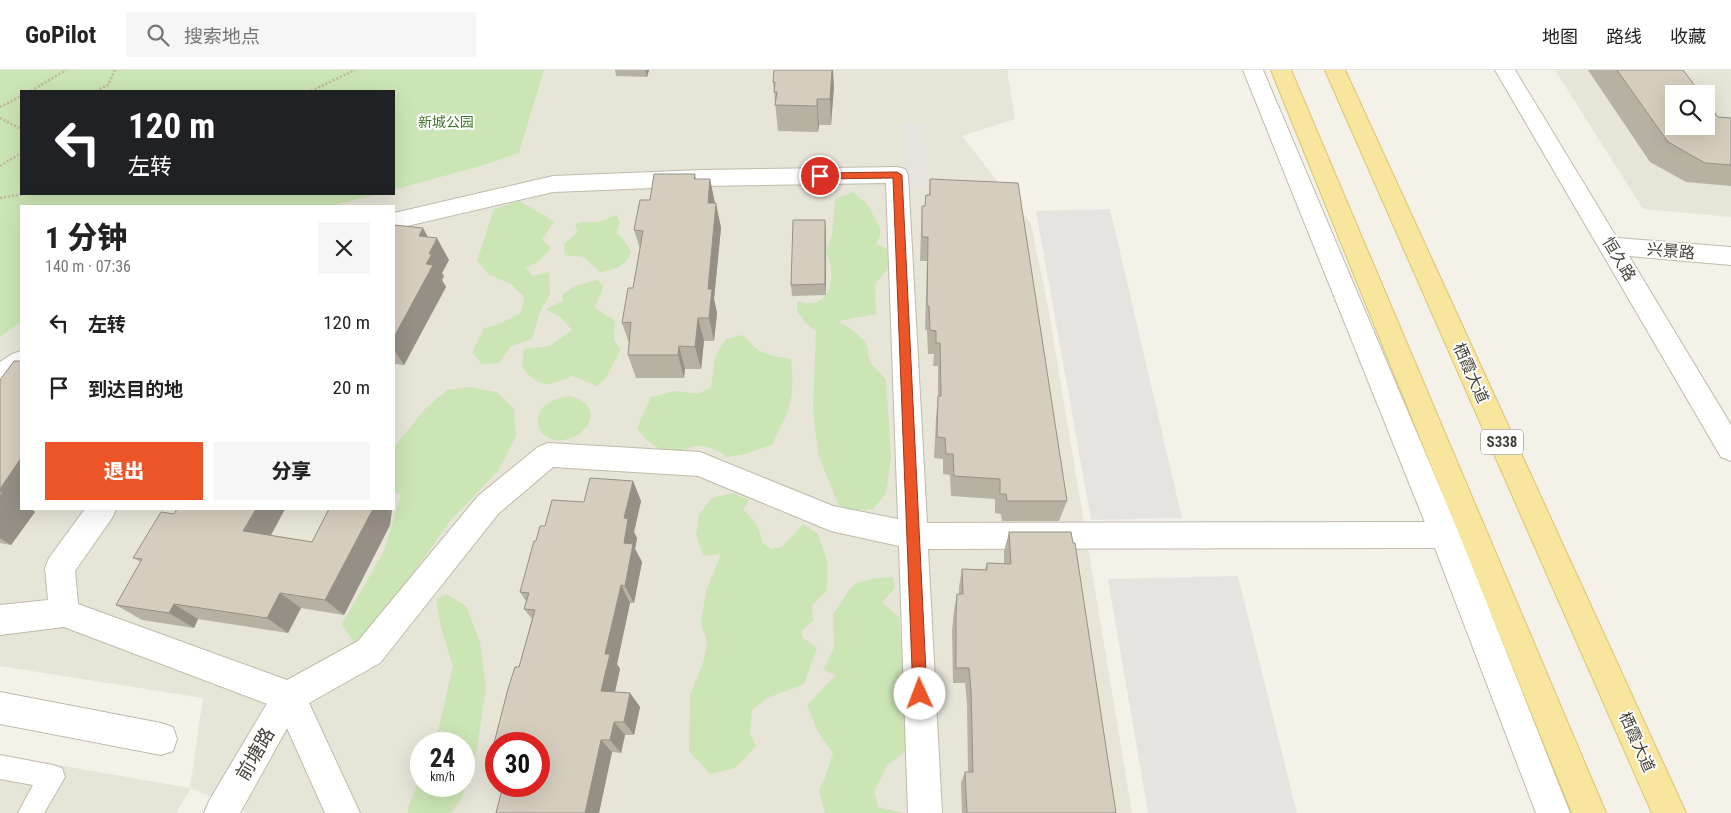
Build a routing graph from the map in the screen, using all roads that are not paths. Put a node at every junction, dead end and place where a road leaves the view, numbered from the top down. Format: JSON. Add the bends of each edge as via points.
{"nodes":[{"id":1,"x":1253,"y":70,"type":"edge"},
{"id":2,"x":1281,"y":70,"type":"edge"},
{"id":3,"x":1334,"y":70,"type":"edge"},
{"id":4,"x":1505,"y":70,"type":"edge"},
{"id":5,"x":418,"y":214,"type":"junction"},
{"id":6,"x":395,"y":221,"type":"edge"},
{"id":7,"x":395,"y":229,"type":"edge"},
{"id":8,"x":1612,"y":246,"type":"junction"},
{"id":9,"x":1731,"y":256,"type":"edge"},
{"id":10,"x":20,"y":362,"type":"edge"},
{"id":11,"x":0,"y":377,"type":"edge"},
{"id":12,"x":1731,"y":449,"type":"edge"},
{"id":13,"x":101,"y":510,"type":"edge"},
{"id":14,"x":1445,"y":535,"type":"junction"},
{"id":15,"x":914,"y":536,"type":"junction"},
{"id":16,"x":64,"y":613,"type":"junction"},
{"id":17,"x":0,"y":620,"type":"edge"},
{"id":18,"x":289,"y":696,"type":"junction"},
{"id":19,"x":0,"y":708,"type":"edge"},
{"id":20,"x":160,"y":739,"type":"dead end"},
{"id":21,"x":0,"y":767,"type":"edge"},
{"id":22,"x":30,"y":813,"type":"edge"},
{"id":23,"x":221,"y":813,"type":"edge"},
{"id":24,"x":342,"y":813,"type":"edge"},
{"id":25,"x":924,"y":813,"type":"edge"},
{"id":26,"x":1553,"y":813,"type":"edge"},
{"id":27,"x":1589,"y":813,"type":"edge"},
{"id":28,"x":1669,"y":813,"type":"edge"}],
"edges":[{"from":1,"to":14,"type":"street"},
{"from":2,"to":27,"type":"main road"},
{"from":3,"to":28,"type":"main road","name":"栖霞大道","number":"S338"},
{"from":4,"to":8,"type":"street","name":"恒久路"},
{"from":5,"to":6,"type":"street"},
{"from":5,"to":7,"type":"street"},
{"from":5,"to":15,"type":"street","via":[[553,184],[897,175]]},
{"from":8,"to":9,"type":"street","name":"兴景路"},
{"from":8,"to":12,"type":"street","name":"恒久路"},
{"from":10,"to":11,"type":"street"},
{"from":13,"to":16,"type":"street","via":[[60,568]]},
{"from":14,"to":15,"type":"street"},
{"from":14,"to":26,"type":"street"},
{"from":15,"to":18,"type":"street","via":[[831,518],[700,464],[548,454],[488,505],[369,652]]},
{"from":15,"to":25,"type":"street"},
{"from":16,"to":17,"type":"street"},
{"from":16,"to":18,"type":"street"},
{"from":18,"to":23,"type":"street","name":"前塘路"},
{"from":18,"to":24,"type":"street"},
{"from":19,"to":20,"type":"street"},
{"from":21,"to":22,"type":"lane","via":[[53,777]]}]}
